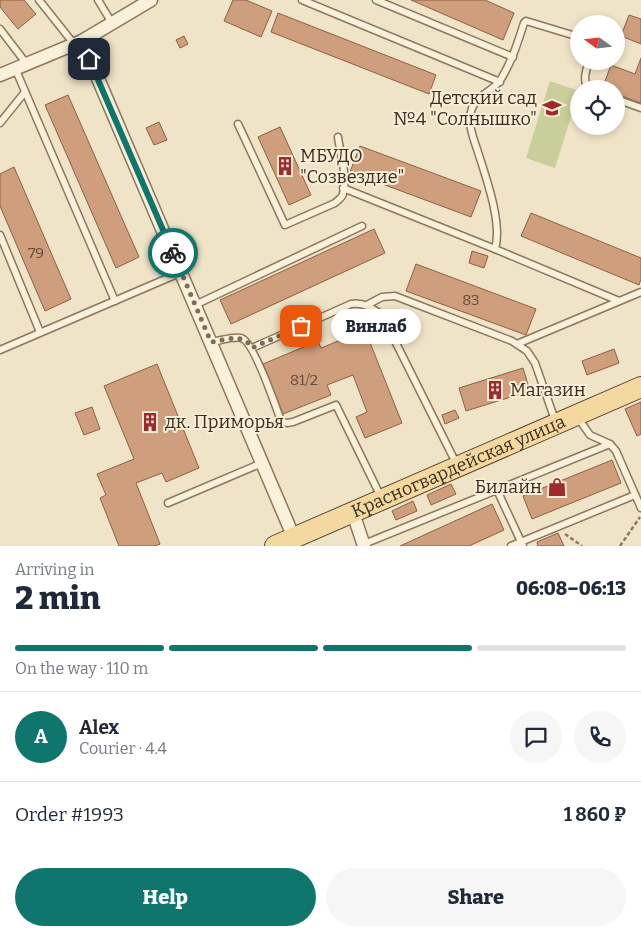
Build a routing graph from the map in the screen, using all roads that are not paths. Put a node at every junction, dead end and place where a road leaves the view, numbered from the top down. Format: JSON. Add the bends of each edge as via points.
{"nodes":[{"id":1,"x":39,"y":0,"type":"edge"},
{"id":2,"x":98,"y":0,"type":"edge"},
{"id":3,"x":151,"y":0,"type":"edge"},
{"id":4,"x":302,"y":0,"type":"edge"},
{"id":5,"x":376,"y":0,"type":"edge"},
{"id":6,"x":112,"y":23,"type":"junction"},
{"id":7,"x":0,"y":29,"type":"edge"},
{"id":8,"x":570,"y":34,"type":"edge"},
{"id":9,"x":78,"y":43,"type":"junction"},
{"id":10,"x":513,"y":57,"type":"junction"},
{"id":11,"x":21,"y":65,"type":"junction"},
{"id":12,"x":0,"y":75,"type":"edge"},
{"id":13,"x":500,"y":82,"type":"junction"},
{"id":14,"x":25,"y":92,"type":"junction"},
{"id":15,"x":625,"y":102,"type":"edge"},
{"id":16,"x":641,"y":108,"type":"edge"},
{"id":17,"x":0,"y":123,"type":"edge"},
{"id":18,"x":238,"y":124,"type":"dead end"},
{"id":19,"x":338,"y":137,"type":"dead end"},
{"id":20,"x":343,"y":188,"type":"junction"},
{"id":21,"x":362,"y":226,"type":"dead end"},
{"id":22,"x":0,"y":235,"type":"edge"},
{"id":23,"x":495,"y":249,"type":"junction"},
{"id":24,"x":182,"y":272,"type":"junction"},
{"id":25,"x":641,"y":292,"type":"edge"},
{"id":26,"x":114,"y":301,"type":"junction"},
{"id":27,"x":619,"y":301,"type":"junction"},
{"id":28,"x":195,"y":305,"type":"junction"},
{"id":29,"x":367,"y":305,"type":"junction"},
{"id":30,"x":40,"y":332,"type":"junction"},
{"id":31,"x":211,"y":342,"type":"junction"},
{"id":32,"x":517,"y":344,"type":"junction"},
{"id":33,"x":252,"y":348,"type":"junction"},
{"id":34,"x":0,"y":350,"type":"edge"},
{"id":35,"x":641,"y":388,"type":"edge"},
{"id":36,"x":576,"y":415,"type":"junction"},
{"id":37,"x":556,"y":424,"type":"junction"},
{"id":38,"x":610,"y":444,"type":"junction"},
{"id":39,"x":262,"y":463,"type":"junction"},
{"id":40,"x":458,"y":466,"type":"junction"},
{"id":41,"x":497,"y":490,"type":"junction"},
{"id":42,"x":635,"y":495,"type":"junction"},
{"id":43,"x":382,"y":500,"type":"junction"},
{"id":44,"x":168,"y":503,"type":"dead end"},
{"id":45,"x":640,"y":505,"type":"edge"},
{"id":46,"x":353,"y":514,"type":"junction"},
{"id":47,"x":294,"y":538,"type":"junction"},
{"id":48,"x":522,"y":544,"type":"edge"},
{"id":49,"x":364,"y":545,"type":"edge"},
{"id":50,"x":275,"y":546,"type":"edge"},
{"id":51,"x":510,"y":546,"type":"edge"}],
"edges":[{"from":1,"to":9,"type":"lane"},
{"from":2,"to":6,"type":"lane"},
{"from":3,"to":6,"type":"street"},
{"from":4,"to":13,"type":"lane"},
{"from":5,"to":10,"type":"lane"},
{"from":6,"to":9,"type":"street"},
{"from":7,"to":11,"type":"lane"},
{"from":8,"to":10,"type":"lane","via":[[526,21]]},
{"from":9,"to":11,"type":"street"},
{"from":9,"to":24,"type":"street"},
{"from":10,"to":13,"type":"lane"},
{"from":11,"to":12,"type":"street"},
{"from":11,"to":14,"type":"lane"},
{"from":13,"to":23,"type":"lane","via":[[475,100],[470,119],[494,210],[498,240]]},
{"from":14,"to":17,"type":"lane"},
{"from":14,"to":26,"type":"lane"},
{"from":15,"to":16,"type":"lane"},
{"from":18,"to":20,"type":"lane","via":[[285,225],[335,203],[341,198]]},
{"from":19,"to":20,"type":"lane"},
{"from":20,"to":23,"type":"lane"},
{"from":21,"to":28,"type":"lane"},
{"from":22,"to":30,"type":"lane"},
{"from":23,"to":27,"type":"lane"},
{"from":24,"to":26,"type":"lane"},
{"from":24,"to":28,"type":"street"},
{"from":25,"to":27,"type":"lane"},
{"from":26,"to":30,"type":"lane"},
{"from":27,"to":32,"type":"lane"},
{"from":28,"to":31,"type":"street"},
{"from":29,"to":32,"type":"lane","via":[[395,296]]},
{"from":29,"to":33,"type":"lane","via":[[351,304]]},
{"from":29,"to":40,"type":"lane","via":[[382,315]]},
{"from":30,"to":34,"type":"lane"},
{"from":31,"to":33,"type":"lane","via":[[242,338]]},
{"from":31,"to":39,"type":"street"},
{"from":32,"to":37,"type":"lane","via":[[535,363]]},
{"from":33,"to":43,"type":"lane","via":[[281,420],[293,422],[336,405]]},
{"from":35,"to":36,"type":"main road","name":"Красногвардейская улица"},
{"from":36,"to":37,"type":"main road","name":"Красногвардейская улица"},
{"from":36,"to":38,"type":"lane","via":[[590,435]]},
{"from":37,"to":40,"type":"main road","name":"Красногвардейская улица"},
{"from":38,"to":41,"type":"lane"},
{"from":38,"to":42,"type":"lane"},
{"from":39,"to":44,"type":"lane"},
{"from":39,"to":47,"type":"street"},
{"from":40,"to":43,"type":"main road","name":"Красногвардейская улица"},
{"from":41,"to":48,"type":"lane"},
{"from":41,"to":49,"type":"lane"},
{"from":42,"to":45,"type":"lane"},
{"from":42,"to":48,"type":"lane"},
{"from":43,"to":46,"type":"main road","name":"Красногвардейская улица"},
{"from":46,"to":47,"type":"main road","name":"Красногвардейская улица"},
{"from":46,"to":49,"type":"street"},
{"from":47,"to":50,"type":"main road","name":"Красногвардейская улица"},
{"from":48,"to":51,"type":"lane"}]}
